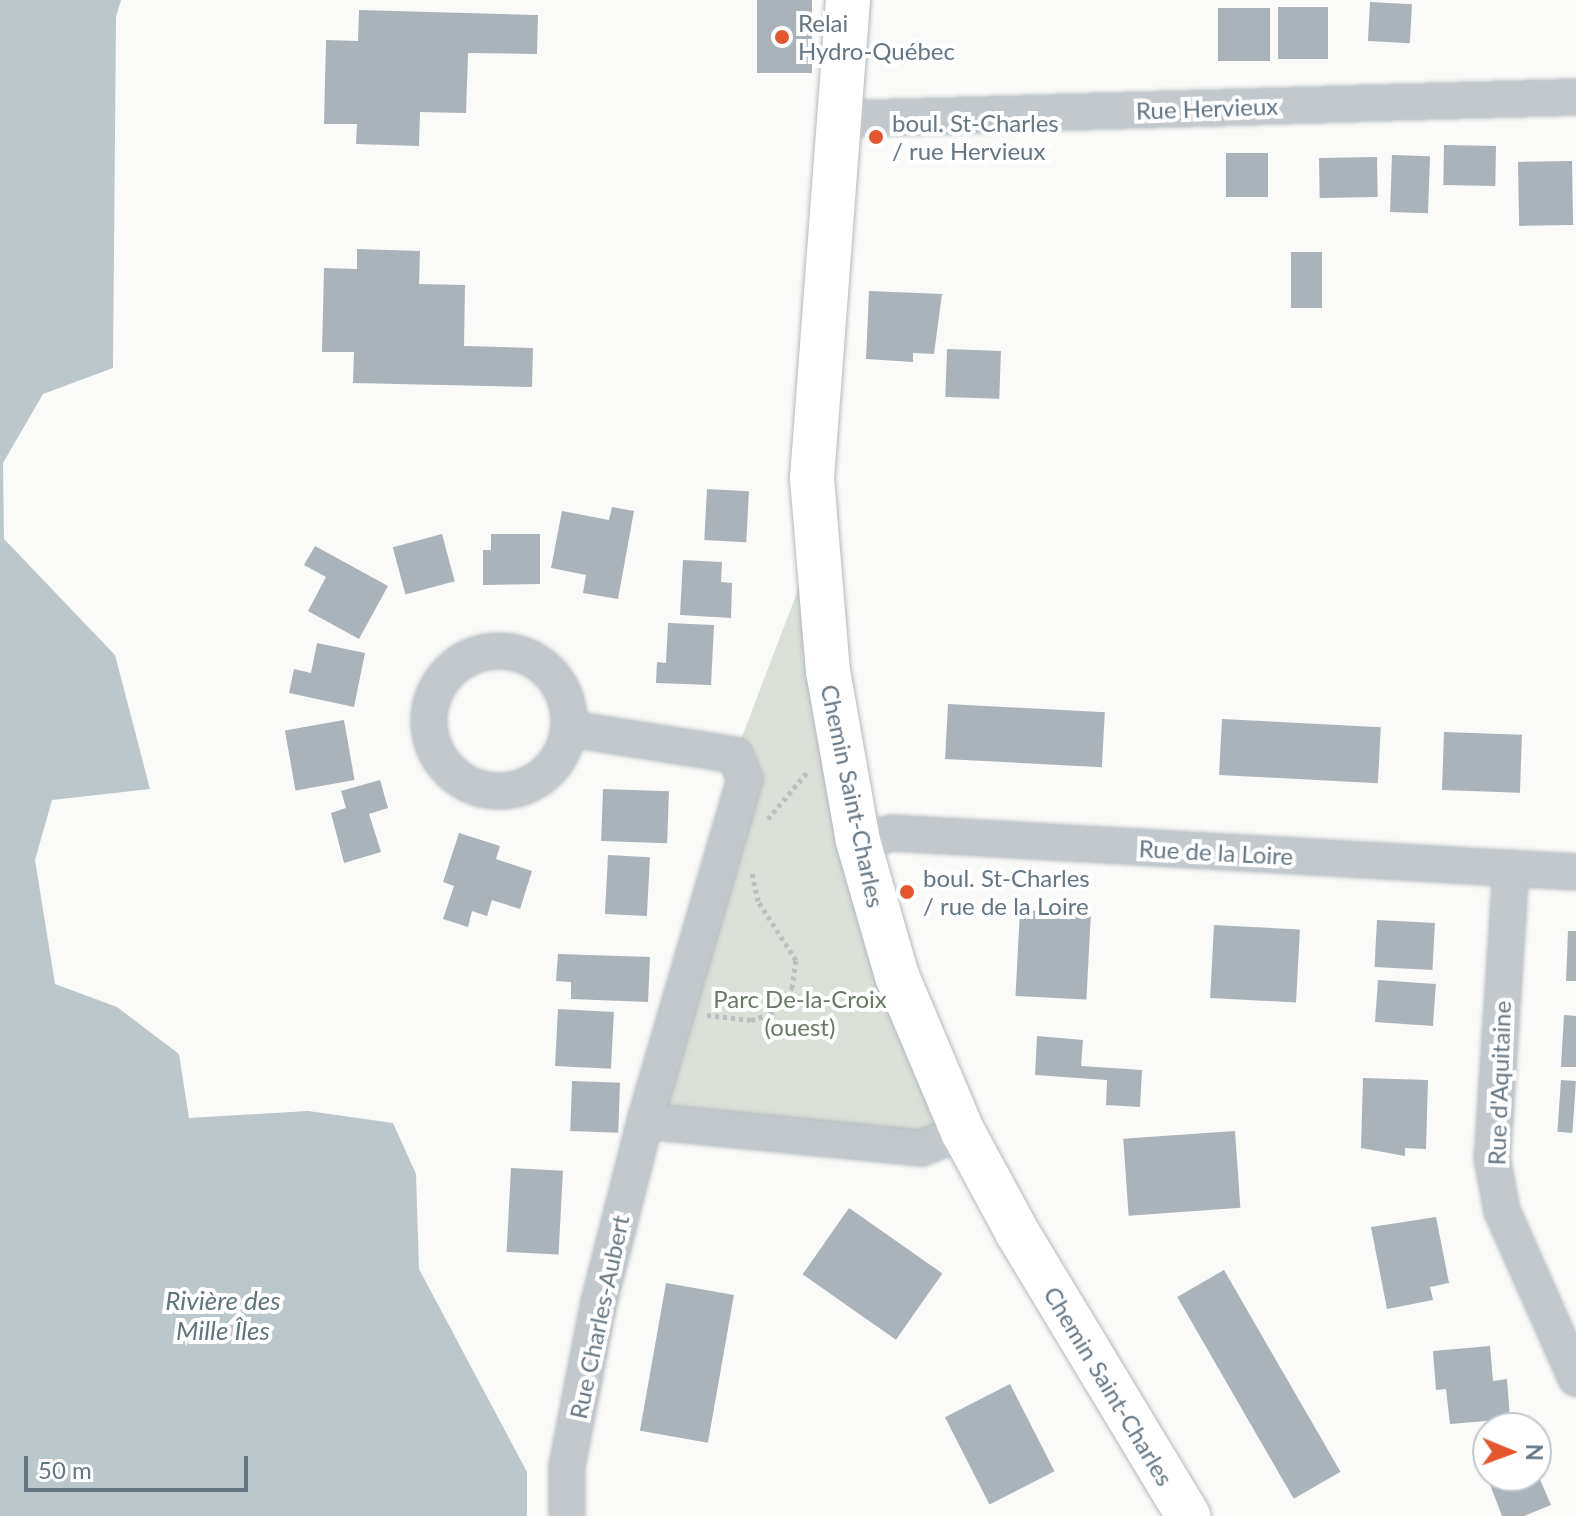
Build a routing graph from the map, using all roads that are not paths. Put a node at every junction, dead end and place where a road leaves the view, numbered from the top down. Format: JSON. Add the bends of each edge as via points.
{"nodes":[{"id":1,"x":848,"y":0,"type":"edge"},
{"id":2,"x":1576,"y":97,"type":"edge"},
{"id":3,"x":839,"y":119,"type":"junction"},
{"id":4,"x":570,"y":729,"type":"junction"},
{"id":5,"x":858,"y":841,"type":"junction"},
{"id":6,"x":1511,"y":868,"type":"junction"},
{"id":7,"x":1576,"y":872,"type":"edge"},
{"id":8,"x":645,"y":1121,"type":"junction"},
{"id":9,"x":963,"y":1132,"type":"junction"},
{"id":10,"x":1576,"y":1378,"type":"edge"},
{"id":11,"x":567,"y":1516,"type":"edge"},
{"id":12,"x":1188,"y":1516,"type":"edge"}],
"edges":[{"from":1,"to":3,"type":"main road","name":"Chemin Saint-Charles"},
{"from":2,"to":3,"type":"street","name":"Rue Hervieux"},
{"from":3,"to":5,"type":"main road","name":"Chemin Saint-Charles","via":[[812,478],[821,613]]},
{"from":4,"to":4,"type":"street","via":[[559,682],[542,664],[520,653],[472,655],[452,668],[429,711],[438,756],[452,774],[491,792],[535,783],[564,750]]},
{"from":4,"to":8,"type":"street","name":"Rue Charles-Aubert","via":[[735,755],[745,779]]},
{"from":5,"to":6,"type":"street","name":"Rue de la Loire","via":[[893,833]]},
{"from":5,"to":9,"type":"main road","name":"Chemin Saint-Charles","via":[[897,976]]},
{"from":6,"to":7,"type":"street","name":"Rue de la Loire"},
{"from":6,"to":10,"type":"street","name":"Rue d'Aquitaine","via":[[1492,1158],[1502,1211]]},
{"from":8,"to":9,"type":"street","via":[[922,1148]]},
{"from":8,"to":11,"type":"street","name":"Rue Charles-Aubert","via":[[599,1302],[567,1466]]},
{"from":9,"to":12,"type":"main road","name":"Chemin Saint-Charles"}]}
